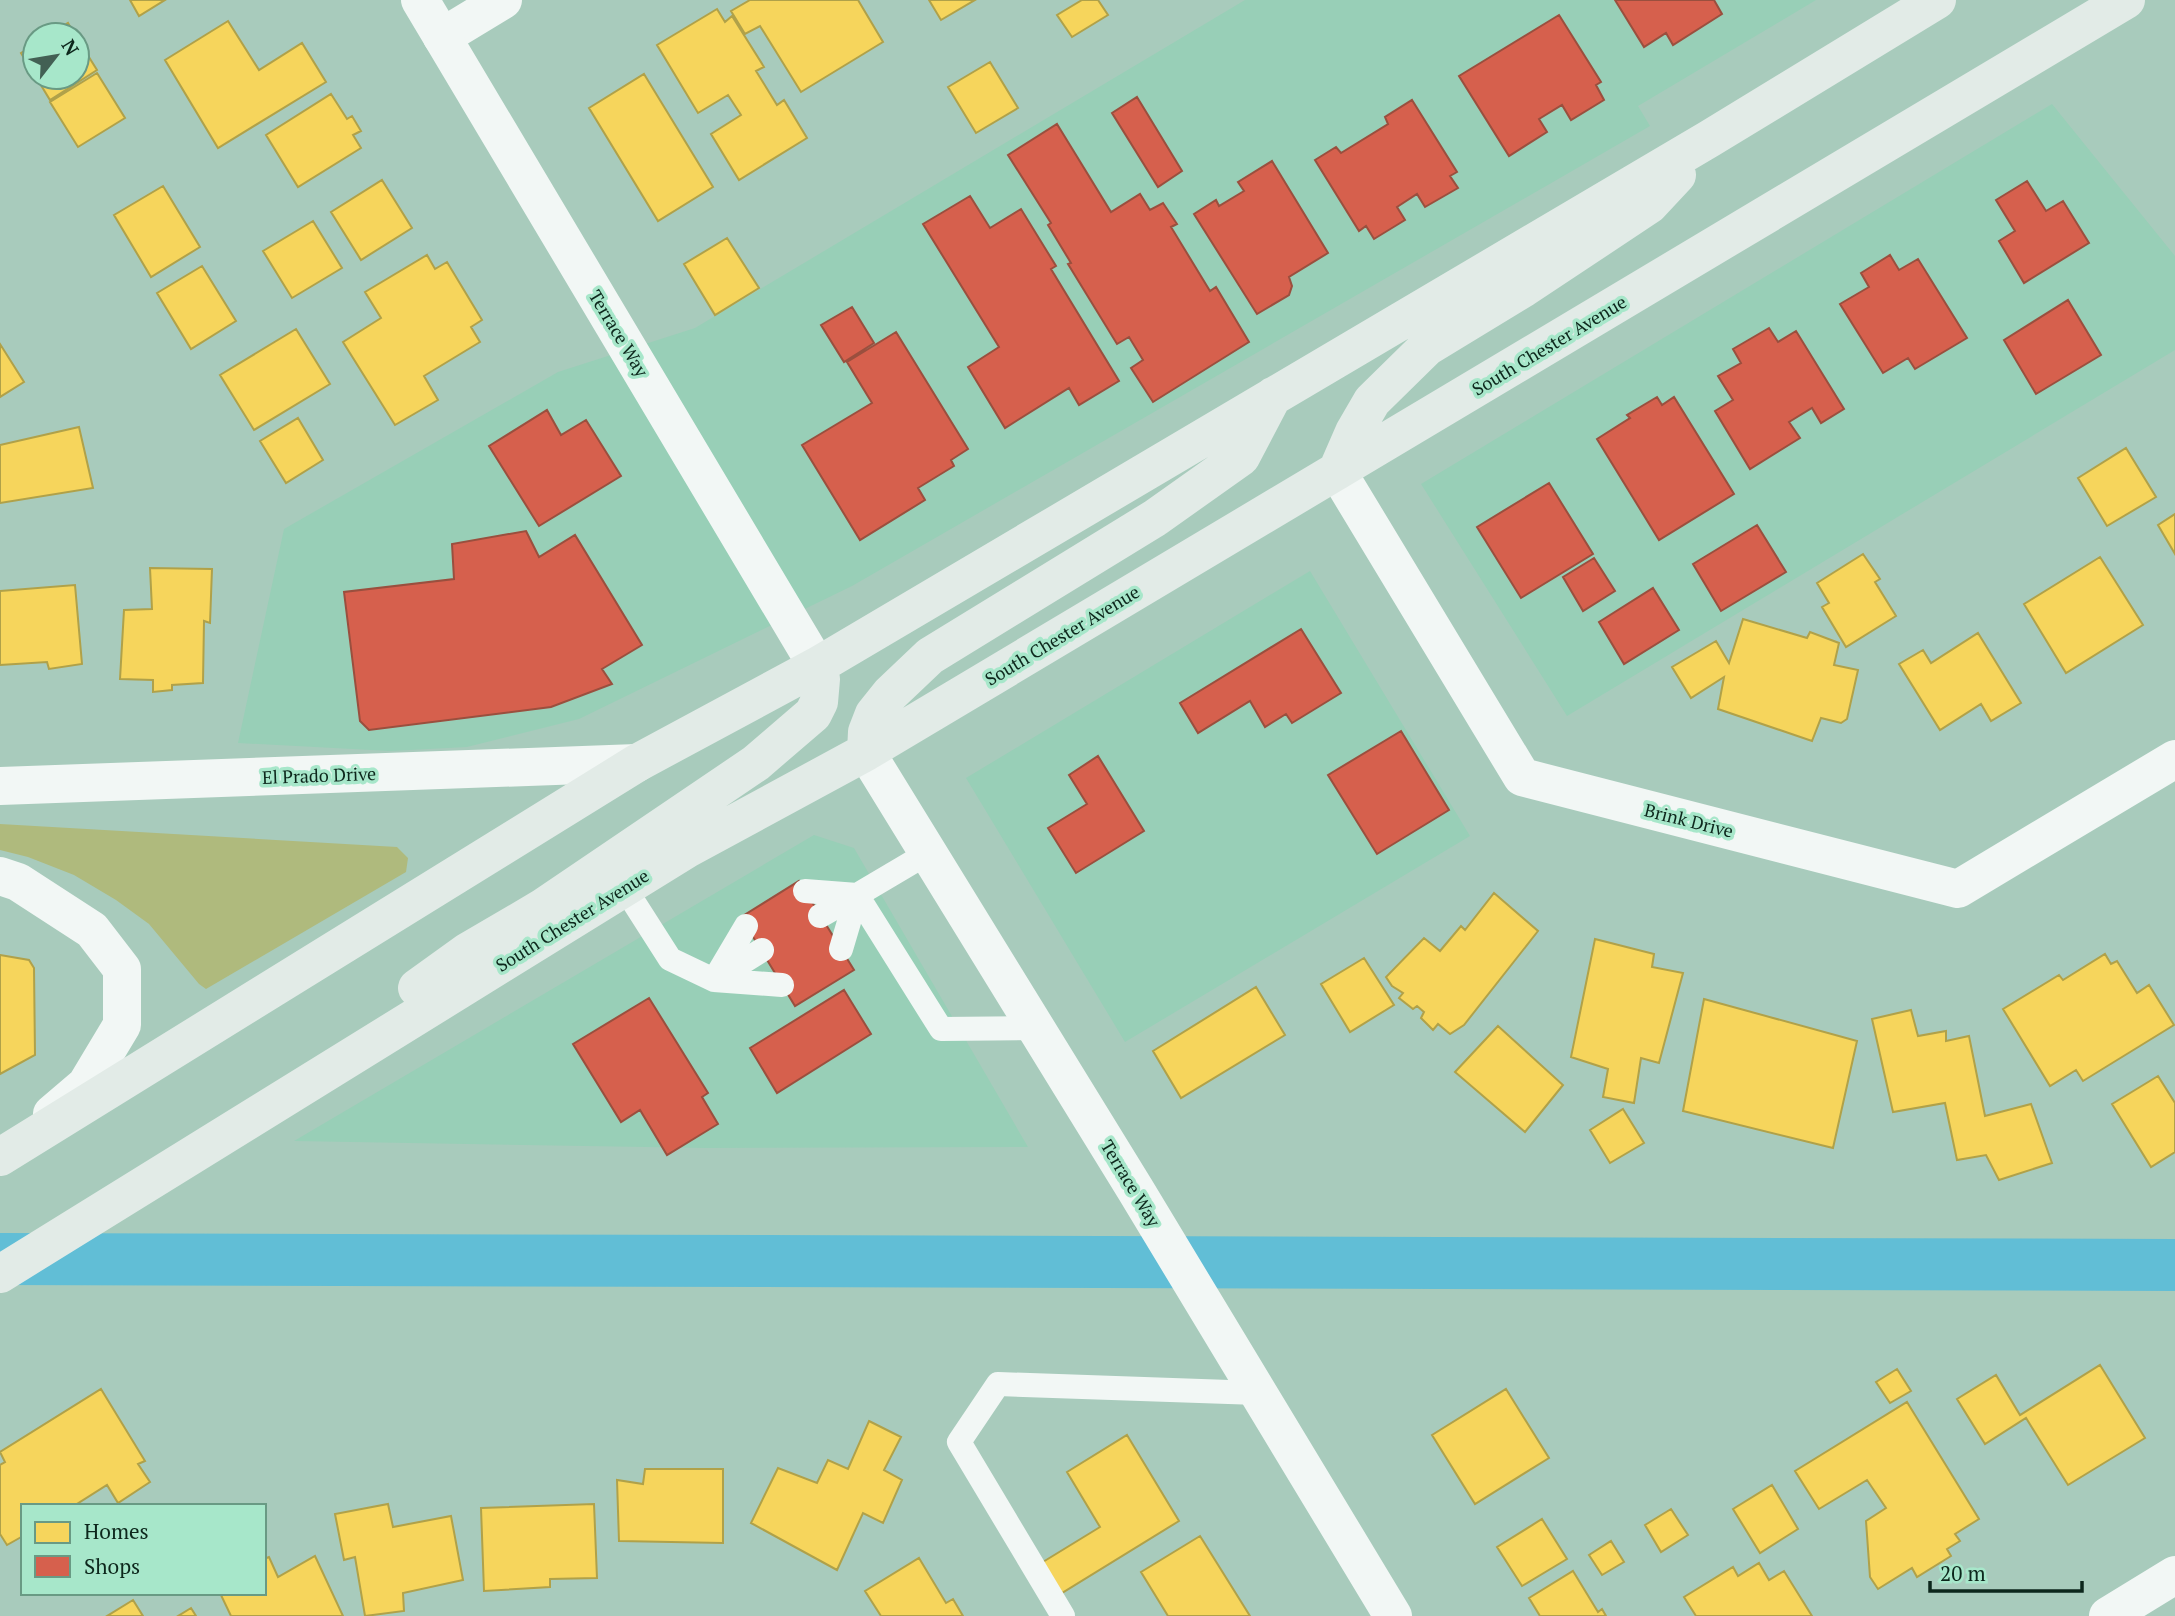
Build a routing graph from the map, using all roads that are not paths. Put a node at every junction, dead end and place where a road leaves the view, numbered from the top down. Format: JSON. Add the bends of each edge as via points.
{"nodes":[{"id":1,"x":420,"y":0,"type":"edge"},
{"id":2,"x":503,"y":0,"type":"edge"},
{"id":3,"x":1937,"y":0,"type":"edge"},
{"id":4,"x":2126,"y":0,"type":"edge"},
{"id":5,"x":442,"y":37,"type":"junction"},
{"id":6,"x":1709,"y":139,"type":"junction"},
{"id":7,"x":1273,"y":396,"type":"junction"},
{"id":8,"x":1337,"y":471,"type":"junction"},
{"id":9,"x":817,"y":666,"type":"junction"},
{"id":10,"x":866,"y":752,"type":"junction"},
{"id":11,"x":2175,"y":759,"type":"edge"},
{"id":12,"x":637,"y":763,"type":"junction"},
{"id":13,"x":0,"y":786,"type":"edge"},
{"id":14,"x":928,"y":853,"type":"junction"},
{"id":15,"x":0,"y":876,"type":"edge"},
{"id":16,"x":624,"y":887,"type":"junction"},
{"id":17,"x":805,"y":891,"type":"dead end"},
{"id":18,"x":857,"y":895,"type":"junction"},
{"id":19,"x":820,"y":916,"type":"dead end"},
{"id":20,"x":747,"y":926,"type":"dead end"},
{"id":21,"x":841,"y":949,"type":"dead end"},
{"id":22,"x":762,"y":950,"type":"dead end"},
{"id":23,"x":714,"y":980,"type":"junction"},
{"id":24,"x":782,"y":985,"type":"dead end"},
{"id":25,"x":1036,"y":1028,"type":"junction"},
{"id":26,"x":368,"y":1046,"type":"junction"},
{"id":27,"x":4,"y":1154,"type":"edge"},
{"id":28,"x":0,"y":1274,"type":"edge"},
{"id":29,"x":1258,"y":1393,"type":"junction"},
{"id":30,"x":2175,"y":1575,"type":"edge"},
{"id":31,"x":1063,"y":1616,"type":"edge"},
{"id":32,"x":1393,"y":1616,"type":"edge"},
{"id":33,"x":2108,"y":1616,"type":"edge"}],
"edges":[{"from":1,"to":5,"type":"street","name":"Terrace Way"},
{"from":2,"to":5,"type":"street"},
{"from":3,"to":6,"type":"main road"},
{"from":4,"to":8,"type":"main road","name":"South Chester Avenue"},
{"from":5,"to":9,"type":"street","name":"Terrace Way"},
{"from":6,"to":7,"type":"main road"},
{"from":6,"to":8,"type":"main road","via":[[1649,205],[1427,347],[1372,401]]},
{"from":7,"to":9,"type":"main road"},
{"from":7,"to":10,"type":"main road","via":[[1241,457],[1155,518],[930,656],[874,714]]},
{"from":8,"to":10,"type":"main road","name":"South Chester Avenue"},
{"from":8,"to":11,"type":"street","name":"Brink Drive","via":[[1522,777],[1958,889]]},
{"from":9,"to":12,"type":"main road"},
{"from":9,"to":26,"type":"main road","via":[[819,702],[799,726],[755,763],[542,908],[467,951],[409,995]]},
{"from":10,"to":14,"type":"street","name":"Terrace Way"},
{"from":10,"to":16,"type":"main road","name":"South Chester Avenue"},
{"from":12,"to":13,"type":"street","name":"El Prado Drive"},
{"from":12,"to":27,"type":"main road"},
{"from":14,"to":18,"type":"lane"},
{"from":14,"to":25,"type":"street","name":"Terrace Way"},
{"from":15,"to":27,"type":"street","via":[[18,882],[92,930],[122,969],[122,1025],[86,1085]]},
{"from":16,"to":23,"type":"lane","via":[[670,959]]},
{"from":16,"to":26,"type":"main road","name":"South Chester Avenue"},
{"from":17,"to":18,"type":"lane"},
{"from":18,"to":19,"type":"lane"},
{"from":18,"to":21,"type":"lane"},
{"from":18,"to":25,"type":"lane","via":[[941,1029]]},
{"from":20,"to":23,"type":"lane"},
{"from":22,"to":23,"type":"lane"},
{"from":23,"to":24,"type":"lane"},
{"from":25,"to":29,"type":"street","name":"Terrace Way"},
{"from":26,"to":28,"type":"main road","name":"South Chester Avenue"},
{"from":29,"to":31,"type":"lane","via":[[998,1384],[959,1442]]},
{"from":29,"to":32,"type":"street","name":"Terrace Way"},
{"from":30,"to":33,"type":"street"}]}
